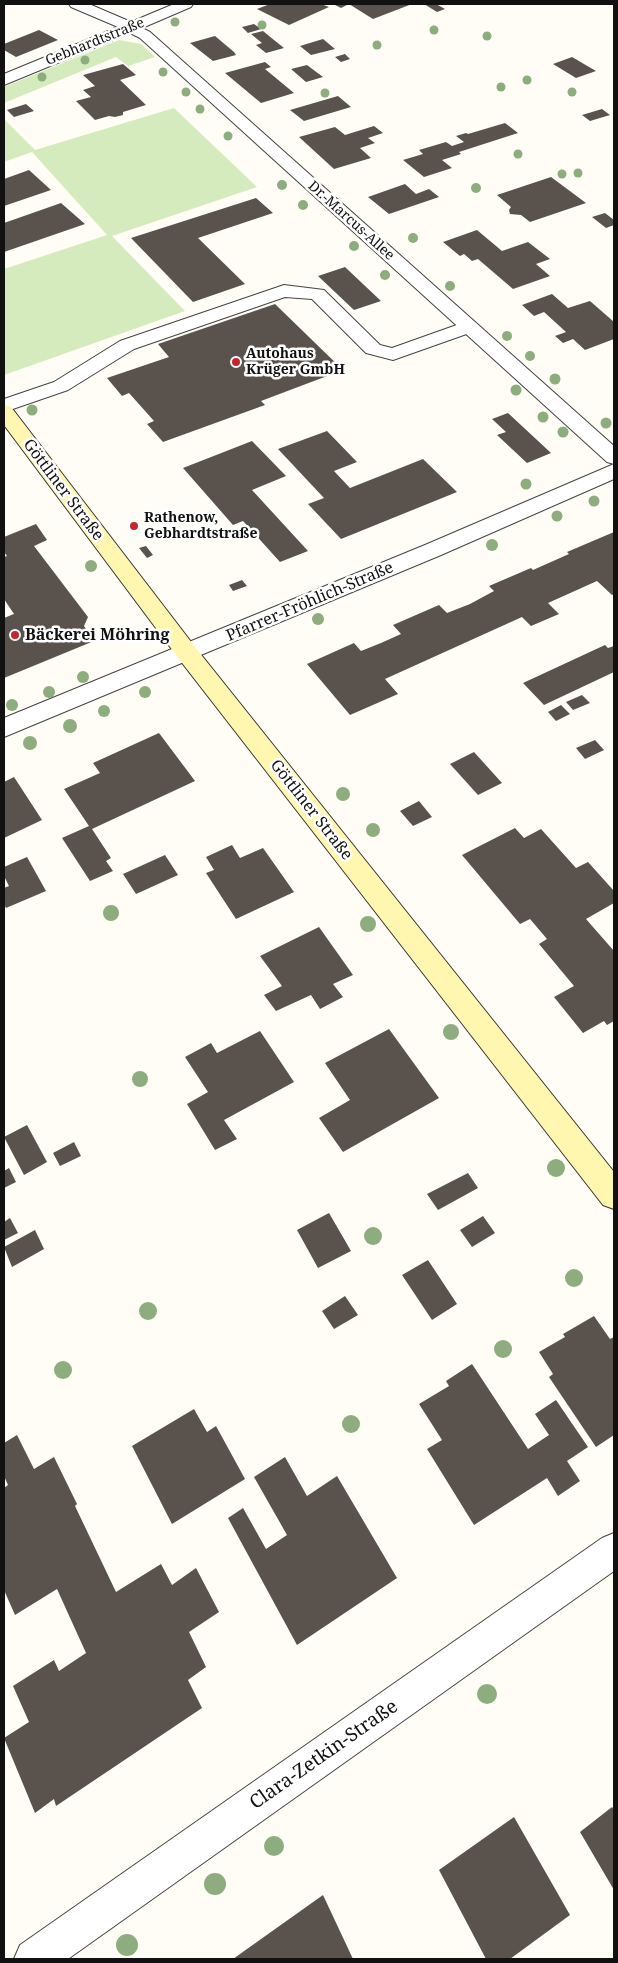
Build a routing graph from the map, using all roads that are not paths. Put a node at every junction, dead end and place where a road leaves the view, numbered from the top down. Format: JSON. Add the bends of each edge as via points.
{"nodes":[{"id":1,"x":76,"y":4,"type":"edge"},
{"id":2,"x":186,"y":4,"type":"edge"},
{"id":3,"x":132,"y":27,"type":"junction"},
{"id":4,"x":4,"y":80,"type":"edge"},
{"id":5,"x":468,"y":327,"type":"junction"},
{"id":6,"x":6,"y":416,"type":"edge"},
{"id":7,"x":614,"y":457,"type":"edge"},
{"id":8,"x":614,"y":471,"type":"edge"},
{"id":9,"x":187,"y":653,"type":"junction"},
{"id":10,"x":4,"y":728,"type":"edge"},
{"id":11,"x":614,"y":1195,"type":"edge"},
{"id":12,"x":614,"y":1550,"type":"edge"},
{"id":13,"x":34,"y":1959,"type":"edge"}],
"edges":[{"from":1,"to":3,"type":"street","name":"Dr.-Marcus-Allee"},
{"from":2,"to":3,"type":"street","name":"Gebhardtstraße"},
{"from":3,"to":4,"type":"street","name":"Gebhardtstraße"},
{"from":3,"to":5,"type":"street","name":"Dr.-Marcus-Allee","via":[[145,35]]},
{"from":5,"to":6,"type":"street","via":[[393,354],[373,349],[317,294],[284,291],[127,345]]},
{"from":5,"to":7,"type":"street","name":"Dr.-Marcus-Allee"},
{"from":6,"to":9,"type":"street","name":"Göttliner Straße"},
{"from":8,"to":9,"type":"street","name":"Pfarrer-Fröhlich-Straße"},
{"from":9,"to":10,"type":"street","name":"Pfarrer-Fröhlich-Straße"},
{"from":9,"to":11,"type":"street","name":"Göttliner Straße"},
{"from":12,"to":13,"type":"street","name":"Clara-Zetkin-Straße"}]}
